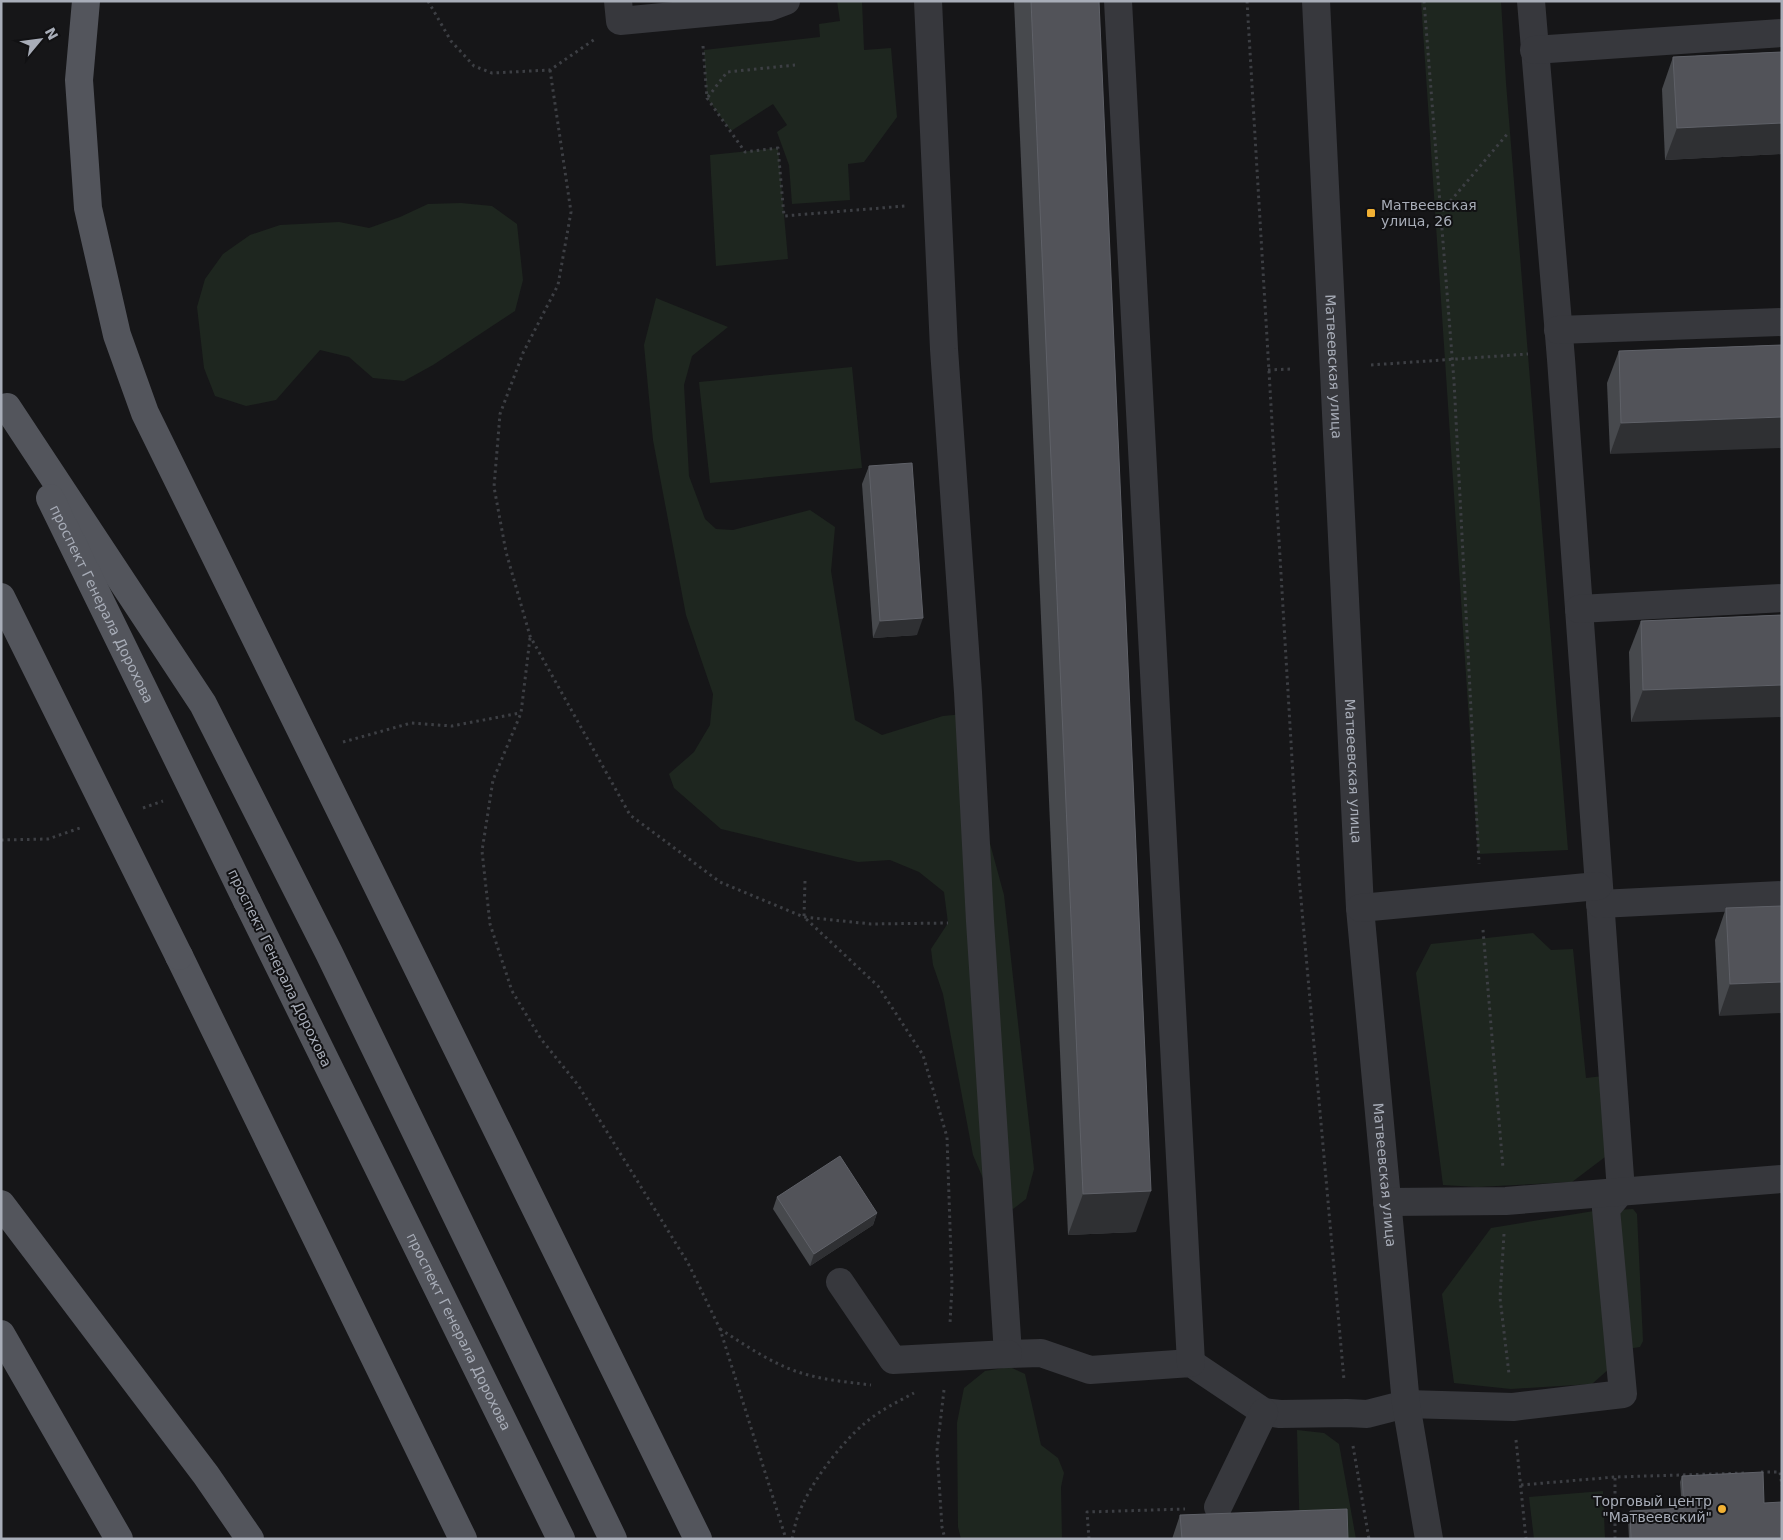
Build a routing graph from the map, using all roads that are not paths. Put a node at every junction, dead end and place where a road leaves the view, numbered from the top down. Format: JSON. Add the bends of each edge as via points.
{"nodes":[{"id":1,"x":86,"y":1,"type":"edge"},
{"id":2,"x":786,"y":1,"type":"edge"},
{"id":3,"x":928,"y":1,"type":"edge"},
{"id":4,"x":1118,"y":1,"type":"edge"},
{"id":5,"x":1316,"y":1,"type":"edge"},
{"id":6,"x":1531,"y":1,"type":"edge"},
{"id":7,"x":619,"y":11,"type":"edge"},
{"id":8,"x":1782,"y":33,"type":"edge"},
{"id":9,"x":1534,"y":50,"type":"junction"},
{"id":10,"x":1782,"y":322,"type":"edge"},
{"id":11,"x":1558,"y":330,"type":"junction"},
{"id":12,"x":4,"y":401,"type":"edge"},
{"id":13,"x":1,"y":597,"type":"edge"},
{"id":14,"x":1782,"y":598,"type":"edge"},
{"id":15,"x":1578,"y":609,"type":"junction"},
{"id":16,"x":1599,"y":895,"type":"junction"},
{"id":17,"x":1782,"y":895,"type":"edge"},
{"id":18,"x":1360,"y":908,"type":"junction"},
{"id":19,"x":1782,"y":1179,"type":"edge"},
{"id":20,"x":1620,"y":1191,"type":"junction"},
{"id":21,"x":1387,"y":1202,"type":"junction"},
{"id":22,"x":1,"y":1204,"type":"edge"},
{"id":23,"x":840,"y":1282,"type":"dead end"},
{"id":24,"x":1,"y":1334,"type":"edge"},
{"id":25,"x":1008,"y":1354,"type":"junction"},
{"id":26,"x":1191,"y":1363,"type":"junction"},
{"id":27,"x":1406,"y":1404,"type":"junction"},
{"id":28,"x":1264,"y":1412,"type":"junction"},
{"id":29,"x":1218,"y":1507,"type":"road end"},
{"id":30,"x":119,"y":1539,"type":"edge"},
{"id":31,"x":250,"y":1539,"type":"edge"},
{"id":32,"x":463,"y":1539,"type":"edge"},
{"id":33,"x":561,"y":1539,"type":"edge"},
{"id":34,"x":613,"y":1539,"type":"edge"},
{"id":35,"x":698,"y":1539,"type":"edge"},
{"id":36,"x":1430,"y":1539,"type":"edge"}],
"edges":[{"from":1,"to":35,"type":"main road","via":[[79,80],[88,208],[117,335],[145,413]]},
{"from":2,"to":7,"type":"street","via":[[770,7],[700,13]]},
{"from":3,"to":25,"type":"street","via":[[944,349]]},
{"from":4,"to":26,"type":"street"},
{"from":5,"to":18,"type":"street","name":"Матвеевская улица"},
{"from":6,"to":9,"type":"street"},
{"from":8,"to":9,"type":"street"},
{"from":9,"to":11,"type":"street"},
{"from":10,"to":11,"type":"street"},
{"from":11,"to":15,"type":"street"},
{"from":12,"to":33,"type":"main road","name":"проспект Генерала Дорохова","bridge":true},
{"from":12,"to":34,"type":"main road","bridge":true,"via":[[203,704],[329,953]]},
{"from":13,"to":32,"type":"main road","bridge":true},
{"from":14,"to":15,"type":"street"},
{"from":15,"to":16,"type":"street"},
{"from":16,"to":17,"type":"street"},
{"from":16,"to":18,"type":"street","via":[[1480,898]]},
{"from":16,"to":20,"type":"street"},
{"from":18,"to":21,"type":"street","name":"Матвеевская улица"},
{"from":19,"to":20,"type":"street"},
{"from":20,"to":21,"type":"street","via":[[1506,1201]]},
{"from":20,"to":27,"type":"street","via":[[1606,1209],[1623,1394],[1513,1407]]},
{"from":21,"to":27,"type":"street","name":"Матвеевская улица"},
{"from":22,"to":31,"type":"main road","via":[[206,1475]]},
{"from":23,"to":25,"type":"street","via":[[893,1360]]},
{"from":24,"to":30,"type":"main road"},
{"from":25,"to":26,"type":"street","via":[[1041,1353],[1090,1370]]},
{"from":26,"to":28,"type":"street"},
{"from":27,"to":28,"type":"street","via":[[1367,1414]]},
{"from":27,"to":36,"type":"street","name":"Матвеевская улица"},
{"from":28,"to":29,"type":"street"}]}
